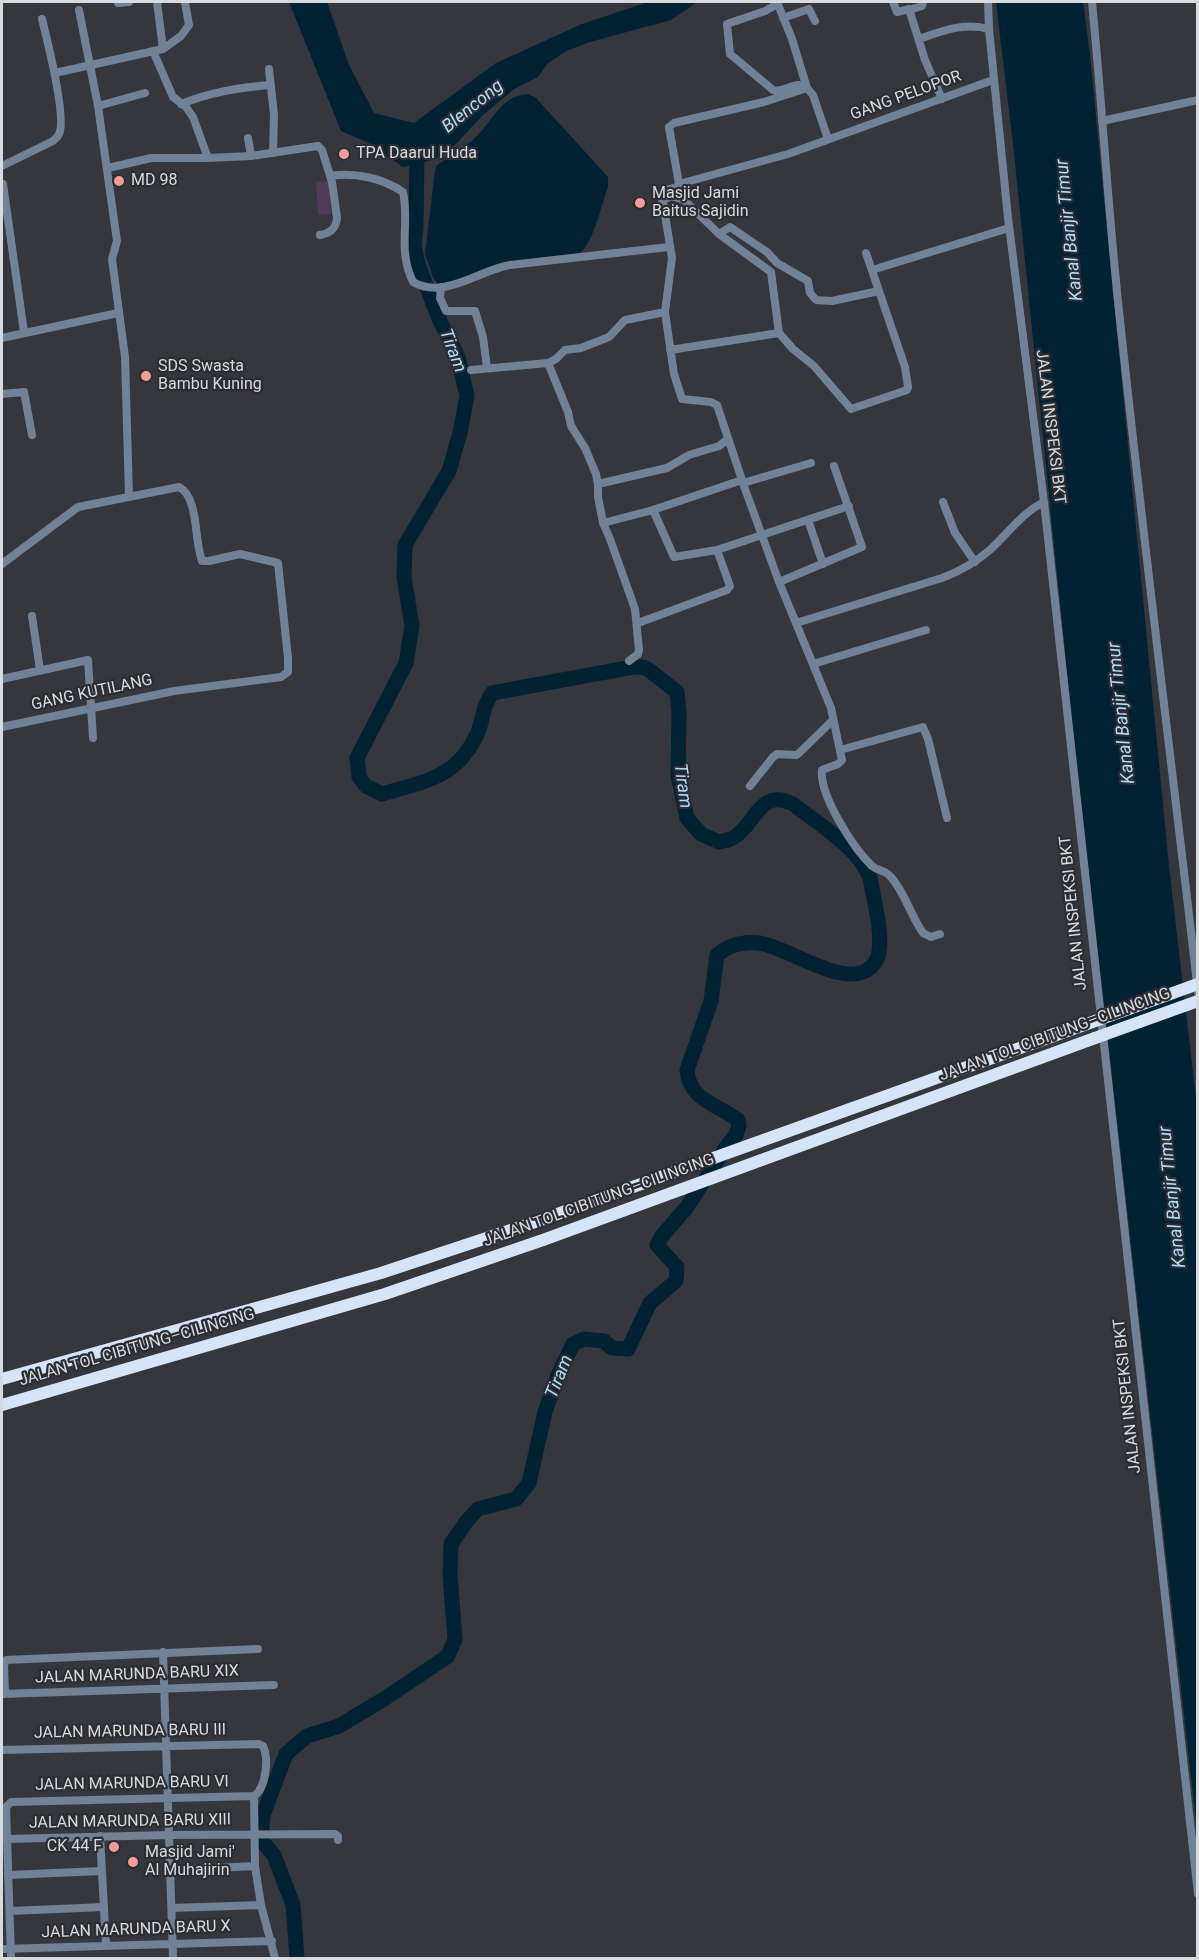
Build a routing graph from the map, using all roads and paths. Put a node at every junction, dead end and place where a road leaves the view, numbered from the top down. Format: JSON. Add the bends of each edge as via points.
{"nodes":[{"id":1,"x":129,"y":2,"type":"edge"},
{"id":2,"x":157,"y":2,"type":"edge"},
{"id":3,"x":184,"y":2,"type":"edge"},
{"id":4,"x":893,"y":2,"type":"edge"},
{"id":5,"x":923,"y":2,"type":"edge"},
{"id":6,"x":988,"y":2,"type":"edge"},
{"id":7,"x":1092,"y":2,"type":"edge"},
{"id":8,"x":118,"y":3,"type":"dead end"},
{"id":9,"x":775,"y":4,"type":"edge"},
{"id":10,"x":79,"y":10,"type":"dead end"},
{"id":11,"x":909,"y":10,"type":"junction"},
{"id":12,"x":783,"y":18,"type":"junction"},
{"id":13,"x":42,"y":19,"type":"dead end"},
{"id":14,"x":815,"y":21,"type":"dead end"},
{"id":15,"x":989,"y":29,"type":"junction"},
{"id":16,"x":919,"y":39,"type":"junction"},
{"id":17,"x":163,"y":49,"type":"junction"},
{"id":18,"x":153,"y":51,"type":"junction"},
{"id":19,"x":92,"y":65,"type":"junction"},
{"id":20,"x":269,"y":69,"type":"dead end"},
{"id":21,"x":55,"y":73,"type":"junction"},
{"id":22,"x":993,"y":81,"type":"junction"},
{"id":23,"x":271,"y":85,"type":"junction"},
{"id":24,"x":805,"y":89,"type":"junction"},
{"id":25,"x":145,"y":93,"type":"dead end"},
{"id":26,"x":942,"y":99,"type":"junction"},
{"id":27,"x":1197,"y":100,"type":"edge"},
{"id":28,"x":181,"y":104,"type":"junction"},
{"id":29,"x":98,"y":106,"type":"junction"},
{"id":30,"x":1102,"y":122,"type":"junction"},
{"id":31,"x":248,"y":138,"type":"dead end"},
{"id":32,"x":828,"y":139,"type":"junction"},
{"id":33,"x":273,"y":153,"type":"junction"},
{"id":34,"x":250,"y":156,"type":"junction"},
{"id":35,"x":208,"y":158,"type":"junction"},
{"id":36,"x":2,"y":166,"type":"edge"},
{"id":37,"x":108,"y":168,"type":"junction"},
{"id":38,"x":330,"y":176,"type":"junction"},
{"id":39,"x":3,"y":184,"type":"dead end"},
{"id":40,"x":679,"y":184,"type":"junction"},
{"id":41,"x":662,"y":200,"type":"junction"},
{"id":42,"x":1009,"y":228,"type":"junction"},
{"id":43,"x":719,"y":234,"type":"junction"},
{"id":44,"x":320,"y":235,"type":"dead end"},
{"id":45,"x":669,"y":247,"type":"junction"},
{"id":46,"x":866,"y":253,"type":"dead end"},
{"id":47,"x":872,"y":270,"type":"junction"},
{"id":48,"x":438,"y":287,"type":"junction"},
{"id":49,"x":879,"y":291,"type":"junction"},
{"id":50,"x":665,"y":312,"type":"junction"},
{"id":51,"x":118,"y":313,"type":"junction"},
{"id":52,"x":24,"y":333,"type":"junction"},
{"id":53,"x":779,"y":333,"type":"junction"},
{"id":54,"x":2,"y":338,"type":"edge"},
{"id":55,"x":670,"y":350,"type":"junction"},
{"id":56,"x":548,"y":363,"type":"junction"},
{"id":57,"x":487,"y":368,"type":"junction"},
{"id":58,"x":471,"y":370,"type":"dead end"},
{"id":59,"x":2,"y":394,"type":"edge"},
{"id":60,"x":32,"y":435,"type":"dead end"},
{"id":61,"x":728,"y":439,"type":"junction"},
{"id":62,"x":811,"y":463,"type":"dead end"},
{"id":63,"x":834,"y":466,"type":"dead end"},
{"id":64,"x":742,"y":481,"type":"junction"},
{"id":65,"x":598,"y":484,"type":"junction"},
{"id":66,"x":129,"y":496,"type":"junction"},
{"id":67,"x":944,"y":502,"type":"dead end"},
{"id":68,"x":1044,"y":502,"type":"junction"},
{"id":69,"x":849,"y":506,"type":"junction"},
{"id":70,"x":653,"y":510,"type":"junction"},
{"id":71,"x":808,"y":520,"type":"junction"},
{"id":72,"x":603,"y":523,"type":"junction"},
{"id":73,"x":762,"y":535,"type":"junction"},
{"id":74,"x":717,"y":550,"type":"junction"},
{"id":75,"x":975,"y":562,"type":"junction"},
{"id":76,"x":2,"y":564,"type":"edge"},
{"id":77,"x":823,"y":564,"type":"junction"},
{"id":78,"x":779,"y":582,"type":"junction"},
{"id":79,"x":32,"y":616,"type":"dead end"},
{"id":80,"x":638,"y":623,"type":"junction"},
{"id":81,"x":796,"y":623,"type":"junction"},
{"id":82,"x":926,"y":630,"type":"dead end"},
{"id":83,"x":629,"y":661,"type":"dead end"},
{"id":84,"x":813,"y":664,"type":"junction"},
{"id":85,"x":40,"y":670,"type":"junction"},
{"id":86,"x":2,"y":679,"type":"edge"},
{"id":87,"x":91,"y":709,"type":"junction"},
{"id":88,"x":833,"y":720,"type":"junction"},
{"id":89,"x":2,"y":727,"type":"edge"},
{"id":90,"x":93,"y":738,"type":"dead end"},
{"id":91,"x":840,"y":750,"type":"junction"},
{"id":92,"x":750,"y":786,"type":"dead end"},
{"id":93,"x":947,"y":818,"type":"dead end"},
{"id":94,"x":940,"y":934,"type":"dead end"},
{"id":95,"x":1197,"y":984,"type":"edge"},
{"id":96,"x":1197,"y":992,"type":"edge"},
{"id":97,"x":1197,"y":1001,"type":"edge"},
{"id":98,"x":2,"y":1379,"type":"edge"},
{"id":99,"x":2,"y":1405,"type":"edge"},
{"id":100,"x":258,"y":1649,"type":"dead end"},
{"id":101,"x":163,"y":1652,"type":"junction"},
{"id":102,"x":274,"y":1685,"type":"dead end"},
{"id":103,"x":165,"y":1689,"type":"junction"},
{"id":104,"x":3,"y":1694,"type":"edge"},
{"id":105,"x":166,"y":1745,"type":"junction"},
{"id":106,"x":2,"y":1750,"type":"edge"},
{"id":107,"x":254,"y":1796,"type":"junction"},
{"id":108,"x":168,"y":1799,"type":"junction"},
{"id":109,"x":169,"y":1835,"type":"junction"},
{"id":110,"x":257,"y":1835,"type":"junction"},
{"id":111,"x":100,"y":1836,"type":"junction"},
{"id":112,"x":7,"y":1839,"type":"junction"},
{"id":113,"x":338,"y":1840,"type":"dead end"},
{"id":114,"x":255,"y":1866,"type":"junction"},
{"id":115,"x":170,"y":1870,"type":"junction"},
{"id":116,"x":102,"y":1871,"type":"junction"},
{"id":117,"x":8,"y":1875,"type":"junction"},
{"id":118,"x":1197,"y":1894,"type":"edge"},
{"id":119,"x":261,"y":1905,"type":"junction"},
{"id":120,"x":104,"y":1907,"type":"junction"},
{"id":121,"x":171,"y":1908,"type":"junction"},
{"id":122,"x":10,"y":1911,"type":"junction"},
{"id":123,"x":272,"y":1941,"type":"junction"},
{"id":124,"x":106,"y":1945,"type":"junction"},
{"id":125,"x":172,"y":1945,"type":"junction"},
{"id":126,"x":8,"y":1952,"type":"edge"},
{"id":127,"x":173,"y":1959,"type":"edge"},
{"id":128,"x":275,"y":1959,"type":"edge"}],
"edges":[{"from":1,"to":8,"type":"street"},
{"from":2,"to":17,"type":"street"},
{"from":3,"to":17,"type":"street","via":[[189,25]]},
{"from":4,"to":11,"type":"street","via":[[897,12]]},
{"from":5,"to":11,"type":"street"},
{"from":6,"to":15,"type":"street","name":"JALAN INSPEKSI BKT"},
{"from":7,"to":30,"type":"street"},
{"from":9,"to":12,"type":"street"},
{"from":9,"to":24,"type":"street","via":[[727,24],[730,54],[773,90],[795,86]]},
{"from":10,"to":19,"type":"street"},
{"from":11,"to":16,"type":"street"},
{"from":12,"to":14,"type":"street","via":[[809,9]]},
{"from":12,"to":24,"type":"street"},
{"from":13,"to":21,"type":"street"},
{"from":15,"to":16,"type":"street","via":[[964,26]]},
{"from":15,"to":22,"type":"street","name":"JALAN INSPEKSI BKT"},
{"from":16,"to":26,"type":"street"},
{"from":17,"to":18,"type":"street"},
{"from":18,"to":19,"type":"street"},
{"from":18,"to":28,"type":"street"},
{"from":19,"to":21,"type":"street"},
{"from":19,"to":29,"type":"street"},
{"from":20,"to":23,"type":"street"},
{"from":21,"to":36,"type":"street","via":[[59,134],[53,141]]},
{"from":22,"to":26,"type":"street","name":"GANG PELOPOR"},
{"from":22,"to":42,"type":"street","name":"JALAN INSPEKSI BKT"},
{"from":23,"to":28,"type":"street","via":[[235,88]]},
{"from":23,"to":33,"type":"street"},
{"from":24,"to":32,"type":"street","via":[[813,95]]},
{"from":24,"to":40,"type":"street","via":[[671,124]]},
{"from":25,"to":29,"type":"street"},
{"from":26,"to":32,"type":"street","name":"GANG PELOPOR"},
{"from":27,"to":30,"type":"street"},
{"from":28,"to":35,"type":"street","via":[[193,117]]},
{"from":29,"to":37,"type":"street"},
{"from":30,"to":96,"type":"street","via":[[1118,308]]},
{"from":31,"to":34,"type":"street"},
{"from":32,"to":40,"type":"street","name":"GANG PELOPOR"},
{"from":33,"to":34,"type":"street"},
{"from":33,"to":38,"type":"street","via":[[318,146]]},
{"from":34,"to":35,"type":"street"},
{"from":35,"to":37,"type":"street","via":[[151,158]]},
{"from":37,"to":51,"type":"street","via":[[117,241],[112,259]]},
{"from":38,"to":44,"type":"street","via":[[337,223],[332,231]]},
{"from":38,"to":48,"type":"street","via":[[363,176],[402,192],[405,256],[413,282]]},
{"from":39,"to":52,"type":"street"},
{"from":40,"to":41,"type":"street","via":[[663,192]]},
{"from":41,"to":43,"type":"street","via":[[672,196],[684,200]]},
{"from":41,"to":45,"type":"street"},
{"from":42,"to":47,"type":"street"},
{"from":42,"to":68,"type":"street","name":"JALAN INSPEKSI BKT"},
{"from":43,"to":49,"type":"street","via":[[730,227],[767,252],[777,263],[808,281],[816,300],[832,301]]},
{"from":43,"to":53,"type":"street","via":[[771,272]]},
{"from":45,"to":48,"type":"street","via":[[501,266]]},
{"from":45,"to":50,"type":"street","via":[[672,258]]},
{"from":46,"to":47,"type":"street"},
{"from":47,"to":49,"type":"street"},
{"from":48,"to":57,"type":"street","via":[[446,311],[475,311]]},
{"from":49,"to":53,"type":"street","via":[[905,367],[907,390],[851,409]]},
{"from":50,"to":55,"type":"street"},
{"from":50,"to":56,"type":"street","via":[[625,320],[609,337],[565,350]]},
{"from":51,"to":52,"type":"street"},
{"from":51,"to":66,"type":"street","via":[[125,357]]},
{"from":52,"to":54,"type":"street"},
{"from":53,"to":55,"type":"street"},
{"from":55,"to":61,"type":"street","via":[[682,399],[715,403]]},
{"from":56,"to":57,"type":"street"},
{"from":56,"to":65,"type":"street"},
{"from":57,"to":58,"type":"street"},
{"from":59,"to":60,"type":"street","via":[[24,392]]},
{"from":61,"to":64,"type":"street"},
{"from":61,"to":65,"type":"street","via":[[667,468]]},
{"from":62,"to":64,"type":"street"},
{"from":63,"to":69,"type":"street"},
{"from":64,"to":70,"type":"street"},
{"from":64,"to":73,"type":"street"},
{"from":65,"to":72,"type":"street"},
{"from":66,"to":76,"type":"street","via":[[74,509]]},
{"from":66,"to":87,"type":"street","name":"GANG KUTILANG","via":[[183,489],[192,508],[203,562],[240,554],[278,563],[288,658],[286,674],[174,691]]},
{"from":67,"to":75,"type":"street","via":[[955,533]]},
{"from":68,"to":75,"type":"street","via":[[1029,510]]},
{"from":68,"to":118,"type":"street","name":"JALAN INSPEKSI BKT"},
{"from":69,"to":71,"type":"street"},
{"from":69,"to":77,"type":"street","via":[[862,547]]},
{"from":70,"to":72,"type":"street"},
{"from":70,"to":74,"type":"street","via":[[675,557]]},
{"from":71,"to":73,"type":"street"},
{"from":71,"to":77,"type":"street"},
{"from":72,"to":80,"type":"street"},
{"from":73,"to":74,"type":"street"},
{"from":73,"to":78,"type":"street"},
{"from":74,"to":80,"type":"street","via":[[730,586],[727,590]]},
{"from":75,"to":81,"type":"street","via":[[942,579]]},
{"from":77,"to":78,"type":"street"},
{"from":78,"to":81,"type":"street"},
{"from":79,"to":85,"type":"street"},
{"from":80,"to":83,"type":"street","via":[[639,650]]},
{"from":81,"to":84,"type":"street"},
{"from":82,"to":84,"type":"street"},
{"from":84,"to":88,"type":"street"},
{"from":85,"to":86,"type":"street"},
{"from":85,"to":87,"type":"street","via":[[89,660]]},
{"from":87,"to":89,"type":"street","name":"GANG KUTILANG"},
{"from":87,"to":90,"type":"street"},
{"from":88,"to":91,"type":"street"},
{"from":88,"to":92,"type":"street","via":[[797,755],[773,757]]},
{"from":91,"to":93,"type":"street","via":[[924,727]]},
{"from":91,"to":94,"type":"street","via":[[840,763],[823,768],[821,774],[850,842],[874,868],[892,878],[923,933]]},
{"from":95,"to":98,"type":"highway","name":"JALAN TOL CIBITUNG–CILINCING","bridge":true,"via":[[527,1225],[381,1273]]},
{"from":97,"to":99,"type":"highway","name":"JALAN TOL CIBITUNG–CILINCING","bridge":true,"via":[[385,1294]]},
{"from":100,"to":101,"type":"street"},
{"from":101,"to":103,"type":"street"},
{"from":101,"to":104,"type":"street","via":[[6,1660]]},
{"from":102,"to":103,"type":"street","name":"JALAN MARUNDA BARU XIX"},
{"from":103,"to":104,"type":"street","name":"JALAN MARUNDA BARU XIX"},
{"from":103,"to":105,"type":"street"},
{"from":105,"to":106,"type":"street","name":"JALAN MARUNDA BARU III"},
{"from":105,"to":107,"type":"street","name":"JALAN MARUNDA BARU III","via":[[263,1746],[266,1752],[261,1790]]},
{"from":105,"to":108,"type":"street"},
{"from":107,"to":108,"type":"street","name":"JALAN MARUNDA BARU VI"},
{"from":107,"to":110,"type":"street"},
{"from":108,"to":109,"type":"street"},
{"from":108,"to":112,"type":"street","name":"JALAN MARUNDA BARU VI","via":[[11,1802],[6,1807]]},
{"from":109,"to":110,"type":"street","name":"JALAN MARUNDA BARU XIII"},
{"from":109,"to":111,"type":"street","name":"JALAN MARUNDA BARU XIII"},
{"from":109,"to":115,"type":"street"},
{"from":110,"to":113,"type":"street","name":"JALAN MARUNDA BARU XIII","via":[[335,1834]]},
{"from":110,"to":114,"type":"street"},
{"from":111,"to":112,"type":"street","name":"JALAN MARUNDA BARU XIII"},
{"from":111,"to":116,"type":"street"},
{"from":112,"to":117,"type":"street"},
{"from":114,"to":115,"type":"street"},
{"from":114,"to":119,"type":"street"},
{"from":115,"to":121,"type":"street"},
{"from":116,"to":117,"type":"street"},
{"from":116,"to":120,"type":"street"},
{"from":117,"to":122,"type":"street"},
{"from":119,"to":121,"type":"street"},
{"from":119,"to":123,"type":"street"},
{"from":120,"to":122,"type":"street"},
{"from":120,"to":124,"type":"street"},
{"from":121,"to":125,"type":"street"},
{"from":122,"to":126,"type":"street"},
{"from":123,"to":125,"type":"street","name":"JALAN MARUNDA BARU X"},
{"from":123,"to":128,"type":"street"},
{"from":124,"to":125,"type":"street","name":"JALAN MARUNDA BARU X"},
{"from":124,"to":126,"type":"street","name":"JALAN MARUNDA BARU X"},
{"from":125,"to":127,"type":"street"}]}
